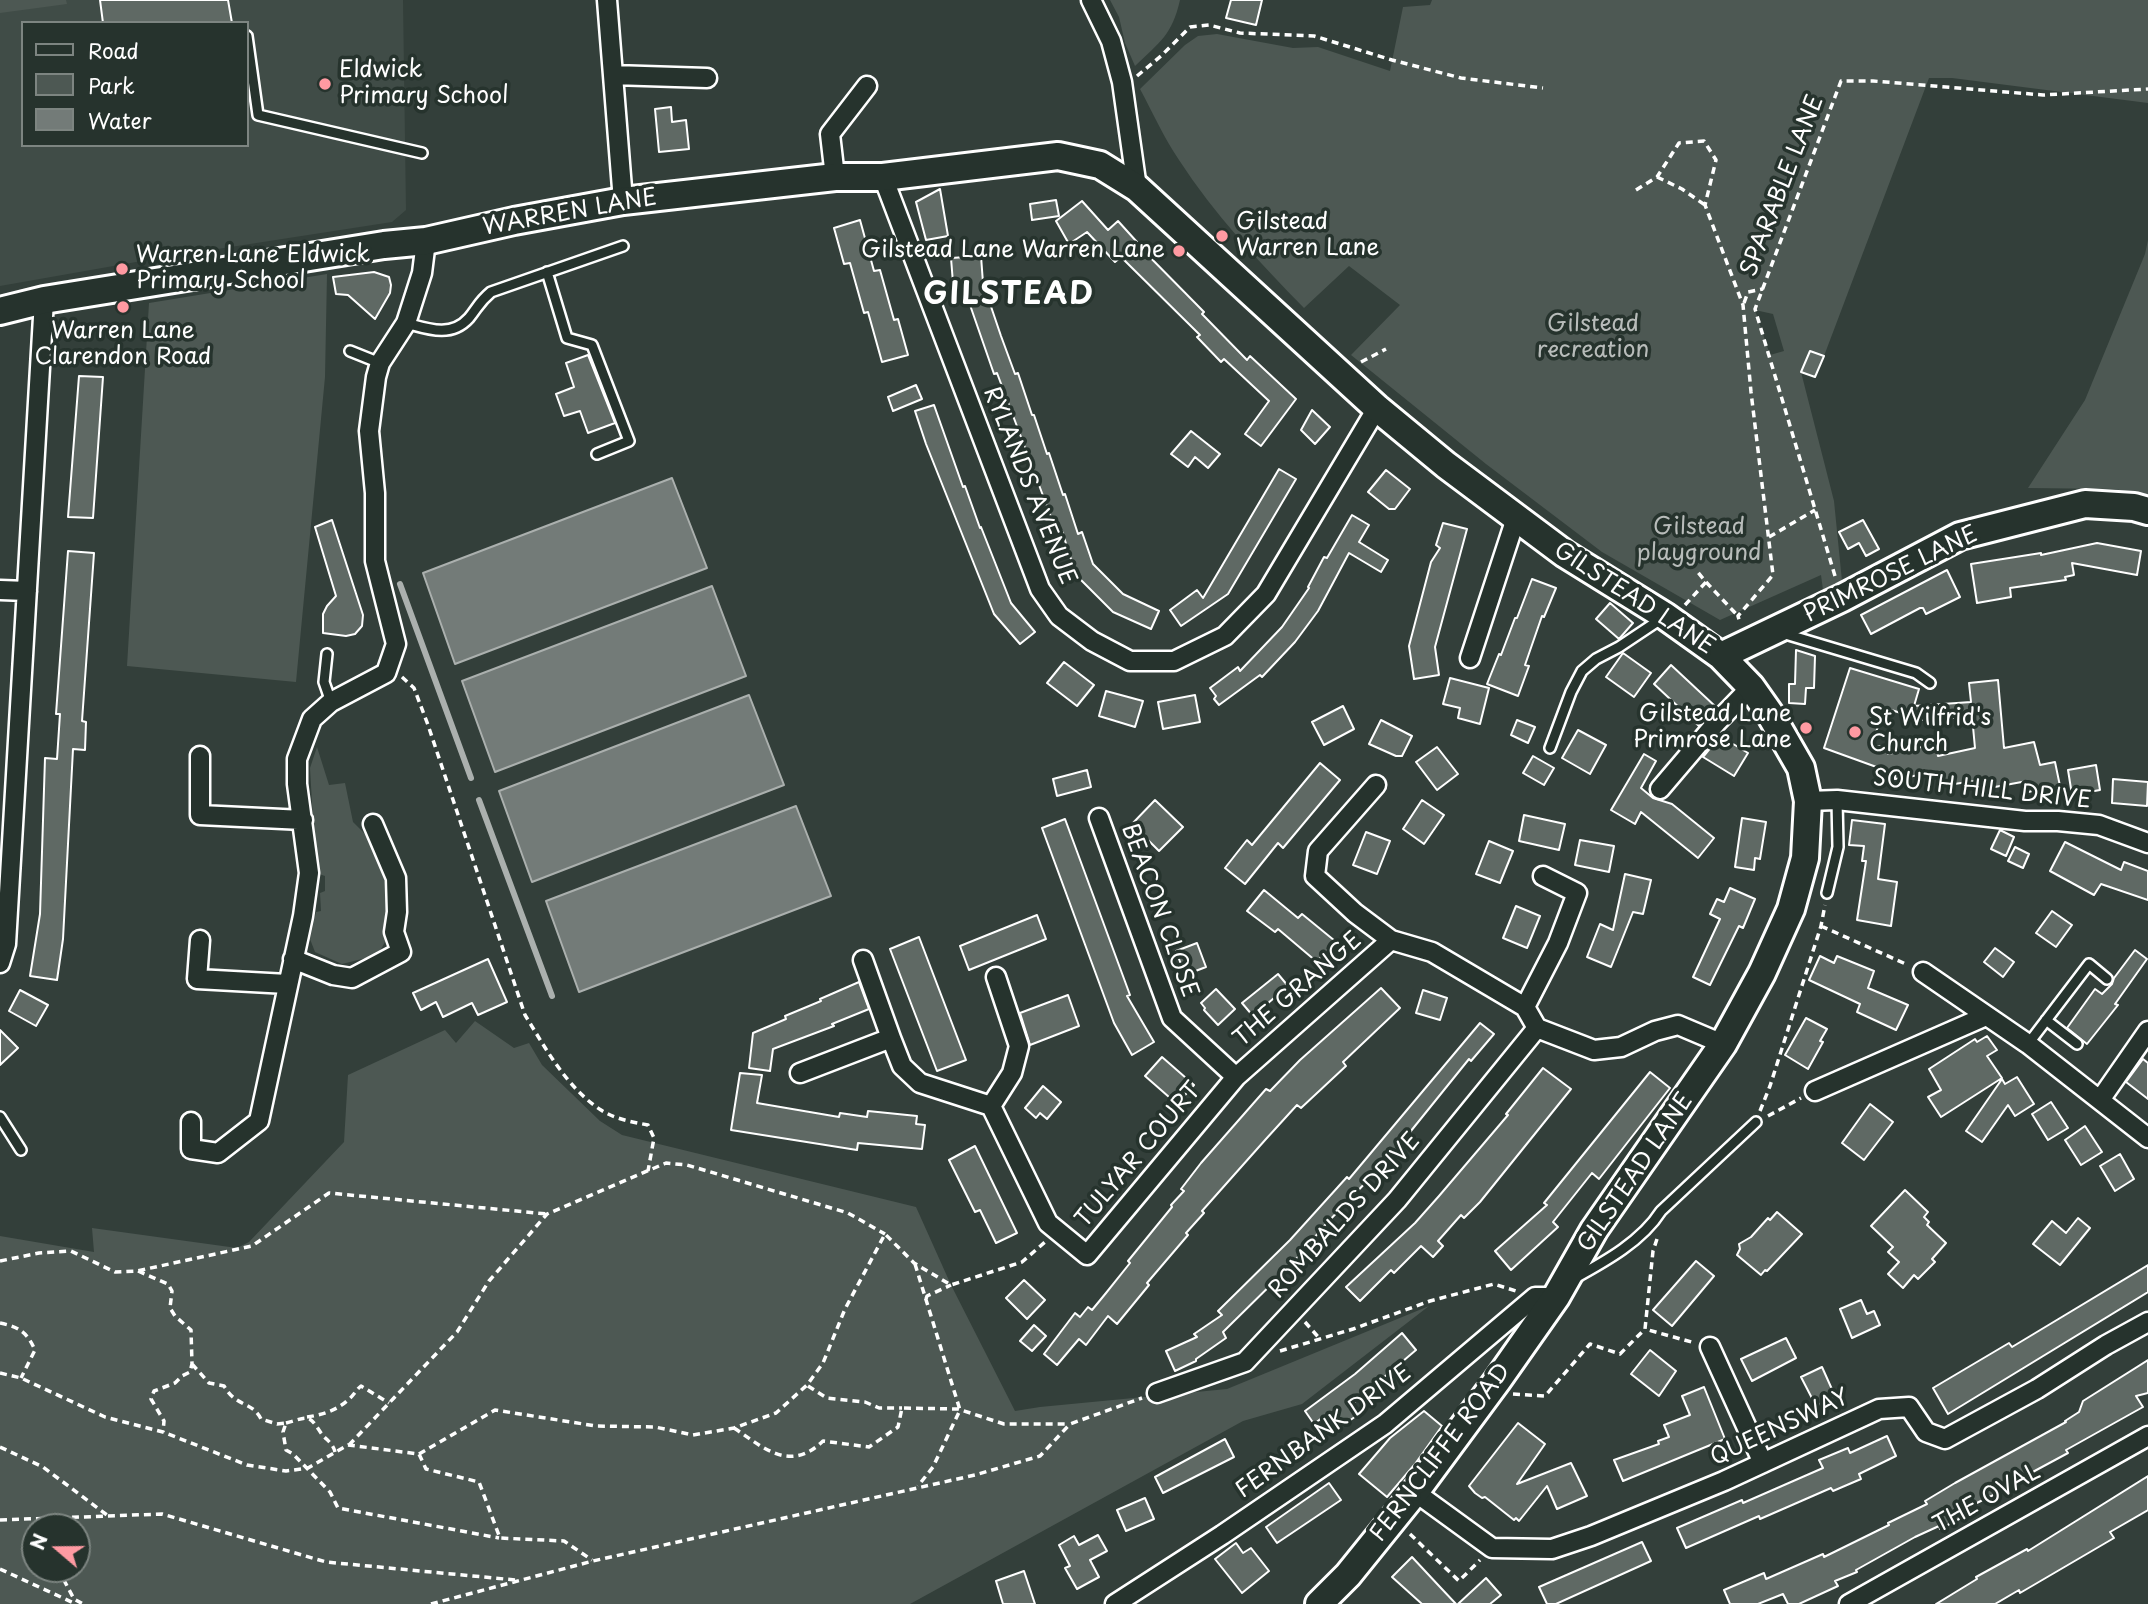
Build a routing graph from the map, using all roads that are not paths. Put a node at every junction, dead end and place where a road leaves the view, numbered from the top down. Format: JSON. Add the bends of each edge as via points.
{"nodes":[{"id":1,"x":607,"y":0,"type":"edge"},
{"id":2,"x":1091,"y":0,"type":"edge"},
{"id":3,"x":248,"y":43,"type":"edge"},
{"id":4,"x":613,"y":75,"type":"junction"},
{"id":5,"x":707,"y":78,"type":"dead end"},
{"id":6,"x":867,"y":86,"type":"dead end"},
{"id":7,"x":422,"y":153,"type":"dead end"},
{"id":8,"x":835,"y":177,"type":"junction"},
{"id":9,"x":883,"y":177,"type":"junction"},
{"id":10,"x":1137,"y":188,"type":"junction"},
{"id":11,"x":623,"y":201,"type":"junction"},
{"id":12,"x":426,"y":241,"type":"junction"},
{"id":13,"x":623,"y":246,"type":"dead end"},
{"id":14,"x":547,"y":272,"type":"junction"},
{"id":15,"x":44,"y":300,"type":"junction"},
{"id":16,"x":0,"y":311,"type":"edge"},
{"id":17,"x":406,"y":323,"type":"junction"},
{"id":18,"x":350,"y":351,"type":"dead end"},
{"id":19,"x":380,"y":363,"type":"junction"},
{"id":20,"x":1377,"y":408,"type":"junction"},
{"id":21,"x":597,"y":454,"type":"dead end"},
{"id":22,"x":2148,"y":511,"type":"edge"},
{"id":23,"x":1516,"y":518,"type":"junction"},
{"id":24,"x":0,"y":590,"type":"edge"},
{"id":25,"x":27,"y":591,"type":"junction"},
{"id":26,"x":1665,"y":616,"type":"junction"},
{"id":27,"x":1774,"y":631,"type":"junction"},
{"id":28,"x":1733,"y":651,"type":"junction"},
{"id":29,"x":327,"y":654,"type":"dead end"},
{"id":30,"x":1470,"y":658,"type":"dead end"},
{"id":31,"x":1930,"y":683,"type":"dead end"},
{"id":32,"x":1751,"y":687,"type":"junction"},
{"id":33,"x":331,"y":702,"type":"junction"},
{"id":34,"x":1550,"y":748,"type":"dead end"},
{"id":35,"x":201,"y":756,"type":"dead end"},
{"id":36,"x":1376,"y":785,"type":"dead end"},
{"id":37,"x":1660,"y":789,"type":"dead end"},
{"id":38,"x":1838,"y":800,"type":"junction"},
{"id":39,"x":1808,"y":801,"type":"junction"},
{"id":40,"x":1099,"y":818,"type":"dead end"},
{"id":41,"x":303,"y":820,"type":"junction"},
{"id":42,"x":373,"y":824,"type":"dead end"},
{"id":43,"x":2148,"y":843,"type":"edge"},
{"id":44,"x":1543,"y":876,"type":"dead end"},
{"id":45,"x":1827,"y":892,"type":"road end"},
{"id":46,"x":200,"y":940,"type":"dead end"},
{"id":47,"x":1391,"y":940,"type":"junction"},
{"id":48,"x":293,"y":959,"type":"junction"},
{"id":49,"x":863,"y":960,"type":"dead end"},
{"id":50,"x":0,"y":963,"type":"edge"},
{"id":51,"x":1923,"y":972,"type":"road end"},
{"id":52,"x":996,"y":977,"type":"dead end"},
{"id":53,"x":2107,"y":979,"type":"dead end"},
{"id":54,"x":287,"y":984,"type":"junction"},
{"id":55,"x":1525,"y":1007,"type":"junction"},
{"id":56,"x":1986,"y":1016,"type":"junction"},
{"id":57,"x":2046,"y":1020,"type":"junction"},
{"id":58,"x":1537,"y":1028,"type":"junction"},
{"id":59,"x":2148,"y":1031,"type":"edge"},
{"id":60,"x":891,"y":1038,"type":"junction"},
{"id":61,"x":1723,"y":1044,"type":"junction"},
{"id":62,"x":2028,"y":1044,"type":"junction"},
{"id":63,"x":2077,"y":1044,"type":"dead end"},
{"id":64,"x":800,"y":1073,"type":"dead end"},
{"id":65,"x":1236,"y":1077,"type":"junction"},
{"id":66,"x":1815,"y":1091,"type":"road end"},
{"id":67,"x":2100,"y":1100,"type":"junction"},
{"id":68,"x":991,"y":1106,"type":"junction"},
{"id":69,"x":0,"y":1117,"type":"edge"},
{"id":70,"x":191,"y":1122,"type":"dead end"},
{"id":71,"x":1756,"y":1122,"type":"road end"},
{"id":72,"x":2148,"y":1138,"type":"edge"},
{"id":73,"x":21,"y":1150,"type":"dead end"},
{"id":74,"x":1551,"y":1293,"type":"junction"},
{"id":75,"x":2148,"y":1322,"type":"edge"},
{"id":76,"x":1710,"y":1347,"type":"road end"},
{"id":77,"x":1157,"y":1393,"type":"road end"},
{"id":78,"x":2148,"y":1436,"type":"edge"},
{"id":79,"x":1763,"y":1463,"type":"junction"},
{"id":80,"x":1415,"y":1492,"type":"junction"},
{"id":81,"x":1115,"y":1604,"type":"edge"},
{"id":82,"x":1319,"y":1604,"type":"edge"},
{"id":83,"x":1849,"y":1604,"type":"edge"}],
"edges":[{"from":1,"to":4,"type":"street"},
{"from":2,"to":10,"type":"street","via":[[1111,41],[1122,82]]},
{"from":3,"to":7,"type":"lane","via":[[258,115]]},
{"from":4,"to":5,"type":"street"},
{"from":4,"to":11,"type":"street"},
{"from":6,"to":8,"type":"street","via":[[830,134]]},
{"from":8,"to":9,"type":"street","name":"WARREN LANE"},
{"from":8,"to":11,"type":"street","name":"WARREN LANE"},
{"from":9,"to":10,"type":"street","name":"WARREN LANE","via":[[1058,156],[1100,165]]},
{"from":9,"to":20,"type":"street","name":"RYLANDS AVENUE","via":[[1040,589],[1059,617],[1130,661],[1174,661],[1226,636],[1266,594]]},
{"from":10,"to":20,"type":"street","name":"GILSTEAD LANE"},
{"from":11,"to":12,"type":"street","name":"WARREN LANE"},
{"from":12,"to":15,"type":"street","name":"WARREN LANE"},
{"from":12,"to":17,"type":"street","via":[[422,273]]},
{"from":13,"to":14,"type":"lane"},
{"from":14,"to":17,"type":"lane","via":[[491,292],[469,318],[449,330]]},
{"from":14,"to":21,"type":"lane","via":[[567,338],[592,345],[629,441]]},
{"from":15,"to":16,"type":"street","name":"WARREN LANE"},
{"from":15,"to":25,"type":"street"},
{"from":17,"to":19,"type":"street"},
{"from":18,"to":19,"type":"lane"},
{"from":19,"to":33,"type":"street","via":[[369,431],[375,561],[396,644],[386,673]]},
{"from":20,"to":23,"type":"street","name":"GILSTEAD LANE"},
{"from":22,"to":27,"type":"street","name":"PRIMROSE LANE","via":[[2085,505],[1960,536]]},
{"from":23,"to":26,"type":"street","name":"GILSTEAD LANE"},
{"from":23,"to":30,"type":"street"},
{"from":24,"to":25,"type":"street"},
{"from":25,"to":50,"type":"street","via":[[6,944]]},
{"from":26,"to":28,"type":"street","name":"GILSTEAD LANE"},
{"from":26,"to":34,"type":"lane","via":[[1582,671]]},
{"from":27,"to":28,"type":"street","name":"PRIMROSE LANE"},
{"from":27,"to":31,"type":"lane","via":[[1916,673]]},
{"from":28,"to":32,"type":"street","name":"GILSTEAD LANE"},
{"from":29,"to":33,"type":"lane","via":[[324,682]]},
{"from":32,"to":37,"type":"street"},
{"from":32,"to":39,"type":"street","name":"GILSTEAD LANE","via":[[1801,768]]},
{"from":33,"to":41,"type":"street","via":[[312,719],[297,759]]},
{"from":35,"to":41,"type":"street","via":[[200,816]]},
{"from":36,"to":47,"type":"street","via":[[1318,851],[1315,876]]},
{"from":38,"to":39,"type":"street","name":"SOUTH HILL DRIVE"},
{"from":38,"to":43,"type":"street","name":"SOUTH HILL DRIVE","via":[[2099,825]]},
{"from":38,"to":45,"type":"lane","via":[[1838,847]]},
{"from":39,"to":61,"type":"street","name":"GILSTEAD LANE","via":[[1805,858],[1791,909]]},
{"from":40,"to":65,"type":"street","name":"BEACON CLOSE","via":[[1172,1018]]},
{"from":41,"to":48,"type":"street","via":[[309,873]]},
{"from":42,"to":48,"type":"street","via":[[396,878],[394,932],[401,952],[352,978]]},
{"from":44,"to":55,"type":"street","via":[[1577,893]]},
{"from":46,"to":54,"type":"street","via":[[197,979]]},
{"from":47,"to":55,"type":"street","via":[[1432,952]]},
{"from":47,"to":65,"type":"street","name":"THE GRANGE"},
{"from":48,"to":54,"type":"street"},
{"from":49,"to":60,"type":"street"},
{"from":51,"to":56,"type":"street"},
{"from":52,"to":68,"type":"street","via":[[1019,1046],[1012,1073]]},
{"from":53,"to":57,"type":"lane","via":[[2089,964]]},
{"from":54,"to":70,"type":"street","via":[[259,1121],[218,1153],[191,1149]]},
{"from":55,"to":58,"type":"street"},
{"from":56,"to":62,"type":"street"},
{"from":56,"to":66,"type":"street"},
{"from":57,"to":62,"type":"lane"},
{"from":57,"to":63,"type":"lane"},
{"from":58,"to":61,"type":"street","via":[[1594,1050],[1621,1047],[1678,1025]]},
{"from":58,"to":77,"type":"street","name":"ROMBALDS DRIVE","via":[[1397,1200],[1245,1362]]},
{"from":59,"to":67,"type":"street"},
{"from":60,"to":64,"type":"street"},
{"from":60,"to":68,"type":"street","via":[[902,1066],[920,1083]]},
{"from":61,"to":74,"type":"street","name":"GILSTEAD LANE"},
{"from":62,"to":67,"type":"street"},
{"from":65,"to":68,"type":"street","name":"TULYAR COURT","via":[[1087,1255],[1048,1223]]},
{"from":67,"to":72,"type":"street"},
{"from":69,"to":73,"type":"lane"},
{"from":71,"to":74,"type":"lane","via":[[1661,1211],[1655,1222],[1604,1262]]},
{"from":74,"to":80,"type":"street","name":"FERNCLIFFE ROAD","via":[[1497,1381]]},
{"from":74,"to":81,"type":"street","name":"FERNBANK DRIVE","via":[[1385,1424]]},
{"from":75,"to":79,"type":"street","name":"QUEENSWAY","via":[[1945,1439],[1926,1433],[1909,1407],[1879,1409]]},
{"from":76,"to":79,"type":"street"},
{"from":78,"to":83,"type":"street","name":"THE OVAL"},
{"from":79,"to":80,"type":"street","name":"QUEENSWAY","via":[[1552,1549],[1492,1548]]},
{"from":80,"to":82,"type":"street","name":"FERNCLIFFE ROAD"}]}
